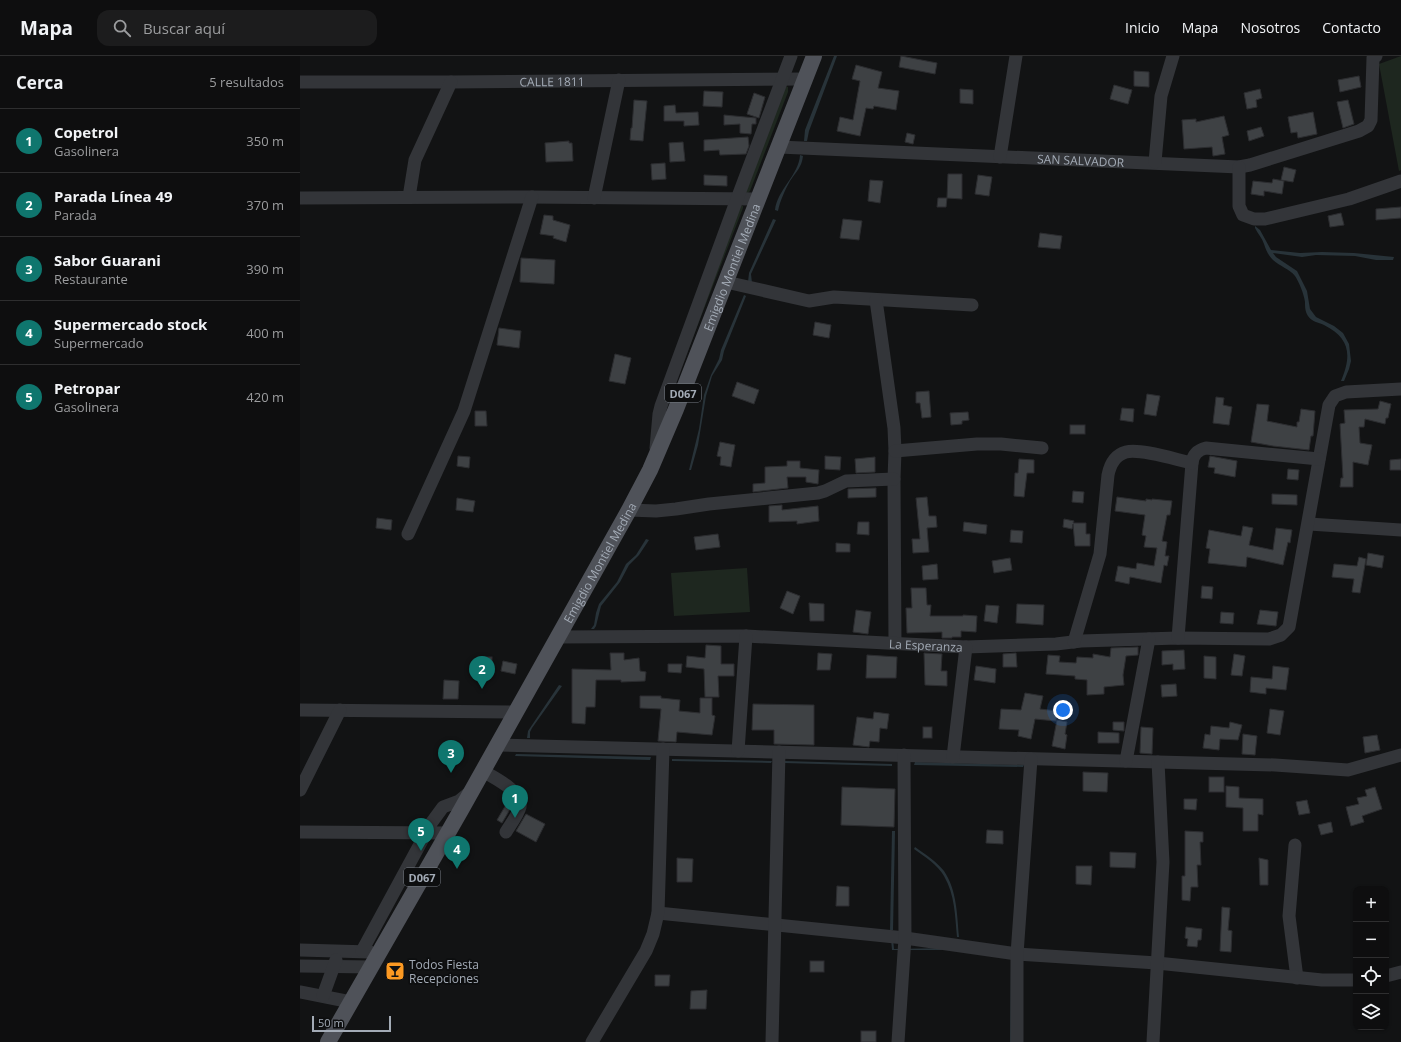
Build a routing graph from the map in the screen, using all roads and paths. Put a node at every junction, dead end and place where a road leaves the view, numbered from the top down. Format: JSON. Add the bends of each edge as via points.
{"nodes":[{"id":1,"x":791,"y":56,"type":"edge"},
{"id":2,"x":814,"y":56,"type":"edge"},
{"id":3,"x":1016,"y":56,"type":"edge"},
{"id":4,"x":1173,"y":56,"type":"edge"},
{"id":5,"x":1376,"y":56,"type":"edge"},
{"id":6,"x":782,"y":79,"type":"junction"},
{"id":7,"x":805,"y":79,"type":"junction"},
{"id":8,"x":619,"y":80,"type":"junction"},
{"id":9,"x":300,"y":82,"type":"edge"},
{"id":10,"x":451,"y":82,"type":"junction"},
{"id":11,"x":779,"y":147,"type":"junction"},
{"id":12,"x":1000,"y":157,"type":"junction"},
{"id":13,"x":1155,"y":162,"type":"junction"},
{"id":14,"x":1239,"y":167,"type":"junction"},
{"id":15,"x":1401,"y":180,"type":"edge"},
{"id":16,"x":409,"y":197,"type":"junction"},
{"id":17,"x":532,"y":197,"type":"junction"},
{"id":18,"x":300,"y":198,"type":"edge"},
{"id":19,"x":594,"y":198,"type":"junction"},
{"id":20,"x":737,"y":199,"type":"junction"},
{"id":21,"x":758,"y":199,"type":"junction"},
{"id":22,"x":726,"y":282,"type":"junction"},
{"id":23,"x":876,"y":300,"type":"junction"},
{"id":24,"x":972,"y":305,"type":"dead end"},
{"id":25,"x":1401,"y":389,"type":"edge"},
{"id":26,"x":1042,"y":448,"type":"dead end"},
{"id":27,"x":895,"y":451,"type":"junction"},
{"id":28,"x":655,"y":457,"type":"junction"},
{"id":29,"x":1319,"y":459,"type":"junction"},
{"id":30,"x":1192,"y":463,"type":"junction"},
{"id":31,"x":894,"y":479,"type":"junction"},
{"id":32,"x":629,"y":510,"type":"junction"},
{"id":33,"x":1308,"y":524,"type":"junction"},
{"id":34,"x":1401,"y":530,"type":"edge"},
{"id":35,"x":408,"y":534,"type":"dead end"},
{"id":36,"x":746,"y":636,"type":"junction"},
{"id":37,"x":558,"y":637,"type":"junction"},
{"id":38,"x":1178,"y":638,"type":"junction"},
{"id":39,"x":1149,"y":639,"type":"junction"},
{"id":40,"x":895,"y":642,"type":"junction"},
{"id":41,"x":1074,"y":642,"type":"junction"},
{"id":42,"x":966,"y":647,"type":"junction"},
{"id":43,"x":300,"y":710,"type":"edge"},
{"id":44,"x":340,"y":710,"type":"junction"},
{"id":45,"x":515,"y":712,"type":"junction"},
{"id":46,"x":496,"y":745,"type":"junction"},
{"id":47,"x":663,"y":749,"type":"junction"},
{"id":48,"x":738,"y":751,"type":"junction"},
{"id":49,"x":779,"y":752,"type":"junction"},
{"id":50,"x":904,"y":755,"type":"junction"},
{"id":51,"x":1401,"y":755,"type":"edge"},
{"id":52,"x":953,"y":757,"type":"junction"},
{"id":53,"x":1031,"y":759,"type":"junction"},
{"id":54,"x":1126,"y":761,"type":"junction"},
{"id":55,"x":1158,"y":762,"type":"junction"},
{"id":56,"x":483,"y":771,"type":"junction"},
{"id":57,"x":473,"y":789,"type":"junction"},
{"id":58,"x":300,"y":790,"type":"edge"},
{"id":59,"x":300,"y":832,"type":"edge"},
{"id":60,"x":506,"y":832,"type":"dead end"},
{"id":61,"x":426,"y":833,"type":"junction"},
{"id":62,"x":447,"y":834,"type":"junction"},
{"id":63,"x":1295,"y":845,"type":"dead end"},
{"id":64,"x":658,"y":914,"type":"junction"},
{"id":65,"x":775,"y":925,"type":"junction"},
{"id":66,"x":905,"y":938,"type":"junction"},
{"id":67,"x":300,"y":950,"type":"edge"},
{"id":68,"x":338,"y":951,"type":"junction"},
{"id":69,"x":362,"y":951,"type":"junction"},
{"id":70,"x":380,"y":952,"type":"junction"},
{"id":71,"x":1017,"y":954,"type":"junction"},
{"id":72,"x":1157,"y":963,"type":"junction"},
{"id":73,"x":300,"y":966,"type":"edge"},
{"id":74,"x":334,"y":967,"type":"junction"},
{"id":75,"x":371,"y":967,"type":"junction"},
{"id":76,"x":1401,"y":972,"type":"edge"},
{"id":77,"x":1389,"y":975,"type":"edge"},
{"id":78,"x":1297,"y":978,"type":"junction"},
{"id":79,"x":1353,"y":980,"type":"edge"},
{"id":80,"x":300,"y":992,"type":"edge"},
{"id":81,"x":323,"y":996,"type":"junction"},
{"id":82,"x":351,"y":1002,"type":"junction"},
{"id":83,"x":328,"y":1042,"type":"edge"},
{"id":84,"x":592,"y":1042,"type":"edge"},
{"id":85,"x":772,"y":1042,"type":"edge"},
{"id":86,"x":898,"y":1042,"type":"edge"},
{"id":87,"x":1017,"y":1042,"type":"edge"},
{"id":88,"x":1153,"y":1042,"type":"edge"}],
"edges":[{"from":1,"to":6,"type":"street"},
{"from":2,"to":7,"type":"main road","name":"Emigdio Montiel Medina","number":"D067"},
{"from":3,"to":12,"type":"street"},
{"from":4,"to":13,"type":"street","via":[[1161,96]]},
{"from":5,"to":14,"type":"street","name":"SAN SALVADOR","via":[[1373,58],[1372,120],[1368,126],[1359,132]]},
{"from":6,"to":7,"type":"street","name":"CALLE 1811"},
{"from":6,"to":8,"type":"street","name":"CALLE 1811"},
{"from":6,"to":20,"type":"street"},
{"from":7,"to":11,"type":"main road","name":"Emigdio Montiel Medina","number":"D067"},
{"from":8,"to":10,"type":"street","name":"CALLE 1811"},
{"from":8,"to":19,"type":"street"},
{"from":9,"to":10,"type":"street","name":"CALLE 1811"},
{"from":10,"to":16,"type":"street","via":[[415,160]]},
{"from":11,"to":12,"type":"street","name":"SAN SALVADOR"},
{"from":11,"to":21,"type":"main road","name":"Emigdio Montiel Medina","number":"D067"},
{"from":12,"to":13,"type":"street","name":"SAN SALVADOR"},
{"from":13,"to":14,"type":"street","name":"SAN SALVADOR"},
{"from":14,"to":15,"type":"street","via":[[1240,206],[1243,215],[1254,219],[1265,219],[1350,199]]},
{"from":16,"to":17,"type":"street"},
{"from":16,"to":18,"type":"street"},
{"from":17,"to":19,"type":"street"},
{"from":17,"to":35,"type":"street","via":[[464,411]]},
{"from":19,"to":20,"type":"street"},
{"from":20,"to":21,"type":"street"},
{"from":20,"to":28,"type":"street","via":[[662,406]]},
{"from":21,"to":22,"type":"main road","name":"Emigdio Montiel Medina","number":"D067"},
{"from":22,"to":23,"type":"street","via":[[809,301],[834,297]]},
{"from":22,"to":28,"type":"main road","name":"Emigdio Montiel Medina","number":"D067"},
{"from":23,"to":24,"type":"street"},
{"from":23,"to":27,"type":"street"},
{"from":25,"to":29,"type":"street","via":[[1346,392],[1335,396],[1329,405]]},
{"from":26,"to":27,"type":"street","via":[[977,444]]},
{"from":27,"to":31,"type":"street"},
{"from":28,"to":32,"type":"main road","name":"Emigdio Montiel Medina","number":"D067"},
{"from":29,"to":30,"type":"street","via":[[1206,448],[1195,454]]},
{"from":29,"to":33,"type":"street"},
{"from":30,"to":38,"type":"street"},
{"from":30,"to":41,"type":"street","via":[[1138,451],[1117,456],[1110,465],[1100,554]]},
{"from":31,"to":32,"type":"street","via":[[846,482],[818,493],[656,511]]},
{"from":31,"to":40,"type":"street"},
{"from":32,"to":37,"type":"main road","name":"Emigdio Montiel Medina","number":"D067"},
{"from":33,"to":34,"type":"street"},
{"from":33,"to":38,"type":"street","name":"La Esperanza","via":[[1289,627],[1282,635],[1269,639]]},
{"from":36,"to":37,"type":"street","name":"La Esperanza"},
{"from":36,"to":40,"type":"street","name":"La Esperanza"},
{"from":36,"to":48,"type":"street"},
{"from":37,"to":45,"type":"main road","name":"Emigdio Montiel Medina","number":"D067"},
{"from":38,"to":39,"type":"street","name":"La Esperanza"},
{"from":39,"to":41,"type":"street","name":"La Esperanza"},
{"from":39,"to":54,"type":"street"},
{"from":40,"to":42,"type":"street","name":"La Esperanza"},
{"from":41,"to":42,"type":"street","name":"La Esperanza"},
{"from":42,"to":52,"type":"street"},
{"from":43,"to":44,"type":"street"},
{"from":44,"to":45,"type":"street"},
{"from":44,"to":58,"type":"street"},
{"from":45,"to":46,"type":"main road","name":"Emigdio Montiel Medina","number":"D067"},
{"from":46,"to":47,"type":"street"},
{"from":46,"to":56,"type":"main road","name":"Emigdio Montiel Medina","number":"D067"},
{"from":47,"to":48,"type":"street"},
{"from":47,"to":64,"type":"street"},
{"from":48,"to":49,"type":"street"},
{"from":49,"to":50,"type":"street"},
{"from":49,"to":65,"type":"street"},
{"from":50,"to":52,"type":"street"},
{"from":50,"to":66,"type":"street"},
{"from":51,"to":55,"type":"street","via":[[1348,770]]},
{"from":52,"to":53,"type":"street"},
{"from":53,"to":54,"type":"street"},
{"from":53,"to":71,"type":"street"},
{"from":54,"to":55,"type":"street"},
{"from":55,"to":72,"type":"street","via":[[1164,862]]},
{"from":56,"to":57,"type":"main road","name":"Emigdio Montiel Medina","number":"D067"},
{"from":56,"to":60,"type":"street","via":[[515,791],[519,798],[520,807]]},
{"from":57,"to":61,"type":"street","via":[[459,801],[443,808]]},
{"from":57,"to":62,"type":"main road","name":"Emigdio Montiel Medina","number":"D067","via":[[466,813]]},
{"from":59,"to":61,"type":"street"},
{"from":61,"to":62,"type":"street"},
{"from":61,"to":69,"type":"street"},
{"from":62,"to":70,"type":"main road","name":"Emigdio Montiel Medina","number":"D067"},
{"from":63,"to":78,"type":"street","via":[[1289,916]]},
{"from":64,"to":65,"type":"street"},
{"from":64,"to":84,"type":"street","via":[[646,951]]},
{"from":65,"to":66,"type":"street"},
{"from":65,"to":85,"type":"street"},
{"from":66,"to":71,"type":"street"},
{"from":66,"to":86,"type":"street"},
{"from":67,"to":68,"type":"street"},
{"from":68,"to":69,"type":"street"},
{"from":68,"to":74,"type":"street"},
{"from":69,"to":70,"type":"street"},
{"from":70,"to":75,"type":"main road","name":"Emigdio Montiel Medina","number":"D067"},
{"from":71,"to":72,"type":"street"},
{"from":71,"to":87,"type":"street"},
{"from":72,"to":78,"type":"street"},
{"from":72,"to":88,"type":"street"},
{"from":73,"to":74,"type":"street"},
{"from":74,"to":75,"type":"street"},
{"from":74,"to":81,"type":"street"},
{"from":75,"to":82,"type":"main road","name":"Emigdio Montiel Medina","number":"D067"},
{"from":76,"to":77,"type":"street"},
{"from":78,"to":79,"type":"street"},
{"from":80,"to":81,"type":"street"},
{"from":81,"to":82,"type":"street"},
{"from":82,"to":83,"type":"main road","name":"Emigdio Montiel Medina","number":"D067"}]}
